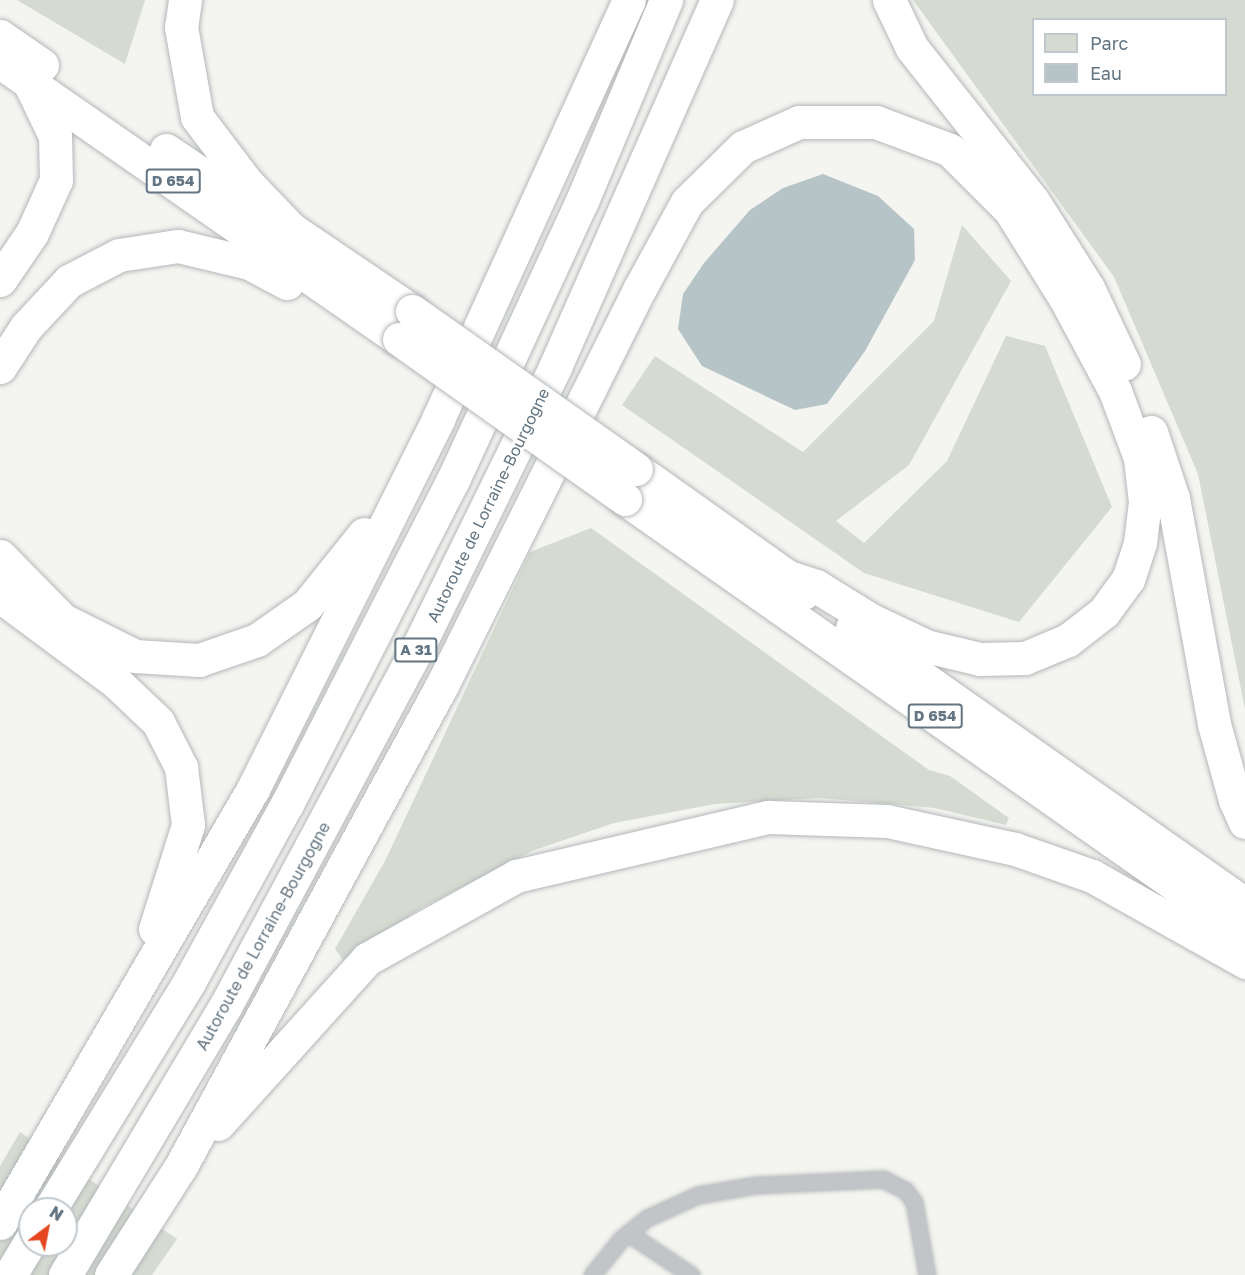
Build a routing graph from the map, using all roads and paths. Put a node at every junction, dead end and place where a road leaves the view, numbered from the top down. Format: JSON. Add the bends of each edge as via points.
{"nodes":[{"id":1,"x":185,"y":0,"type":"edge"},
{"id":2,"x":617,"y":0,"type":"edge"},
{"id":3,"x":629,"y":0,"type":"edge"},
{"id":4,"x":666,"y":0,"type":"edge"},
{"id":5,"x":717,"y":0,"type":"edge"},
{"id":6,"x":889,"y":0,"type":"edge"},
{"id":7,"x":0,"y":36,"type":"edge"},
{"id":8,"x":0,"y":62,"type":"edge"},
{"id":9,"x":28,"y":80,"type":"junction"},
{"id":10,"x":586,"y":95,"type":"junction"},
{"id":11,"x":291,"y":229,"type":"junction"},
{"id":12,"x":0,"y":280,"type":"edge"},
{"id":13,"x":345,"y":302,"type":"junction"},
{"id":14,"x":405,"y":325,"type":"junction"},
{"id":15,"x":0,"y":367,"type":"edge"},
{"id":16,"x":432,"y":433,"type":"junction"},
{"id":17,"x":630,"y":484,"type":"junction"},
{"id":18,"x":0,"y":556,"type":"edge"},
{"id":19,"x":788,"y":577,"type":"junction"},
{"id":20,"x":0,"y":596,"type":"edge"},
{"id":21,"x":1245,"y":822,"type":"edge"},
{"id":22,"x":1245,"y":904,"type":"edge"},
{"id":23,"x":1245,"y":934,"type":"edge"},
{"id":24,"x":1245,"y":962,"type":"edge"},
{"id":25,"x":181,"y":1166,"type":"junction"},
{"id":26,"x":28,"y":1178,"type":"junction"},
{"id":27,"x":57,"y":1197,"type":"edge"},
{"id":28,"x":0,"y":1223,"type":"edge"},
{"id":29,"x":628,"y":1233,"type":"junction"},
{"id":30,"x":21,"y":1257,"type":"edge"},
{"id":31,"x":10,"y":1275,"type":"edge"},
{"id":32,"x":65,"y":1275,"type":"edge"},
{"id":33,"x":111,"y":1275,"type":"edge"},
{"id":34,"x":592,"y":1275,"type":"edge"},
{"id":35,"x":691,"y":1275,"type":"edge"},
{"id":36,"x":927,"y":1275,"type":"edge"}],
"edges":[{"from":1,"to":11,"type":"highway","via":[[181,27],[197,117],[247,183]]},
{"from":2,"to":10,"type":"highway"},
{"from":3,"to":10,"type":"highway"},
{"from":4,"to":27,"type":"highway","number":"A 31","via":[[582,201],[452,482],[287,804],[195,972]]},
{"from":5,"to":32,"type":"highway","name":"Autoroute de Lorraine-Bourgogne","number":"A 31","via":[[555,367],[420,643],[226,1005]]},
{"from":6,"to":21,"type":"highway","via":[[912,48],[1033,201],[1089,288],[1137,391],[1173,498],[1214,724]]},
{"from":7,"to":11,"type":"highway","number":"D 654","via":[[276,224]]},
{"from":8,"to":9,"type":"highway","number":"D 654"},
{"from":9,"to":12,"type":"highway","via":[[55,136],[56,180],[32,233]]},
{"from":9,"to":13,"type":"highway","number":"D 654"},
{"from":10,"to":16,"type":"highway"},
{"from":11,"to":14,"type":"highway","number":"D 654"},
{"from":13,"to":14,"type":"highway","number":"D 654"},
{"from":13,"to":15,"type":"highway","via":[[316,298],[249,263],[178,246],[119,255],[69,281],[26,327]]},
{"from":14,"to":17,"type":"highway","number":"D 654","bridge":true},
{"from":16,"to":18,"type":"highway","via":[[355,548],[307,606],[257,640],[199,660],[135,656],[63,620]]},
{"from":16,"to":26,"type":"highway","via":[[253,789]]},
{"from":17,"to":19,"type":"highway","number":"D 654"},
{"from":17,"to":23,"type":"highway","number":"D 654"},
{"from":19,"to":22,"type":"highway","number":"D 654","via":[[803,594]]},
{"from":19,"to":25,"type":"highway","via":[[816,586],[871,620],[926,646],[980,659],[1025,658],[1068,640],[1104,612],[1128,579],[1140,543],[1145,502],[1140,458],[1115,391],[1059,288],[1010,210],[950,150],[876,122],[799,122],[743,147],[687,202],[639,290],[441,687]]},
{"from":20,"to":26,"type":"highway","via":[[117,683],[158,722],[181,767],[188,825],[158,924]]},
{"from":24,"to":25,"type":"highway","via":[[1092,876],[1015,849],[887,820],[768,817],[516,876],[367,958]]},
{"from":25,"to":33,"type":"highway"},
{"from":26,"to":28,"type":"highway"},
{"from":29,"to":34,"type":"lane"},
{"from":29,"to":35,"type":"lane"},
{"from":29,"to":36,"type":"lane","via":[[646,1218],[698,1195],[756,1185],[883,1179],[905,1190],[914,1202]]},
{"from":30,"to":31,"type":"highway"}]}
